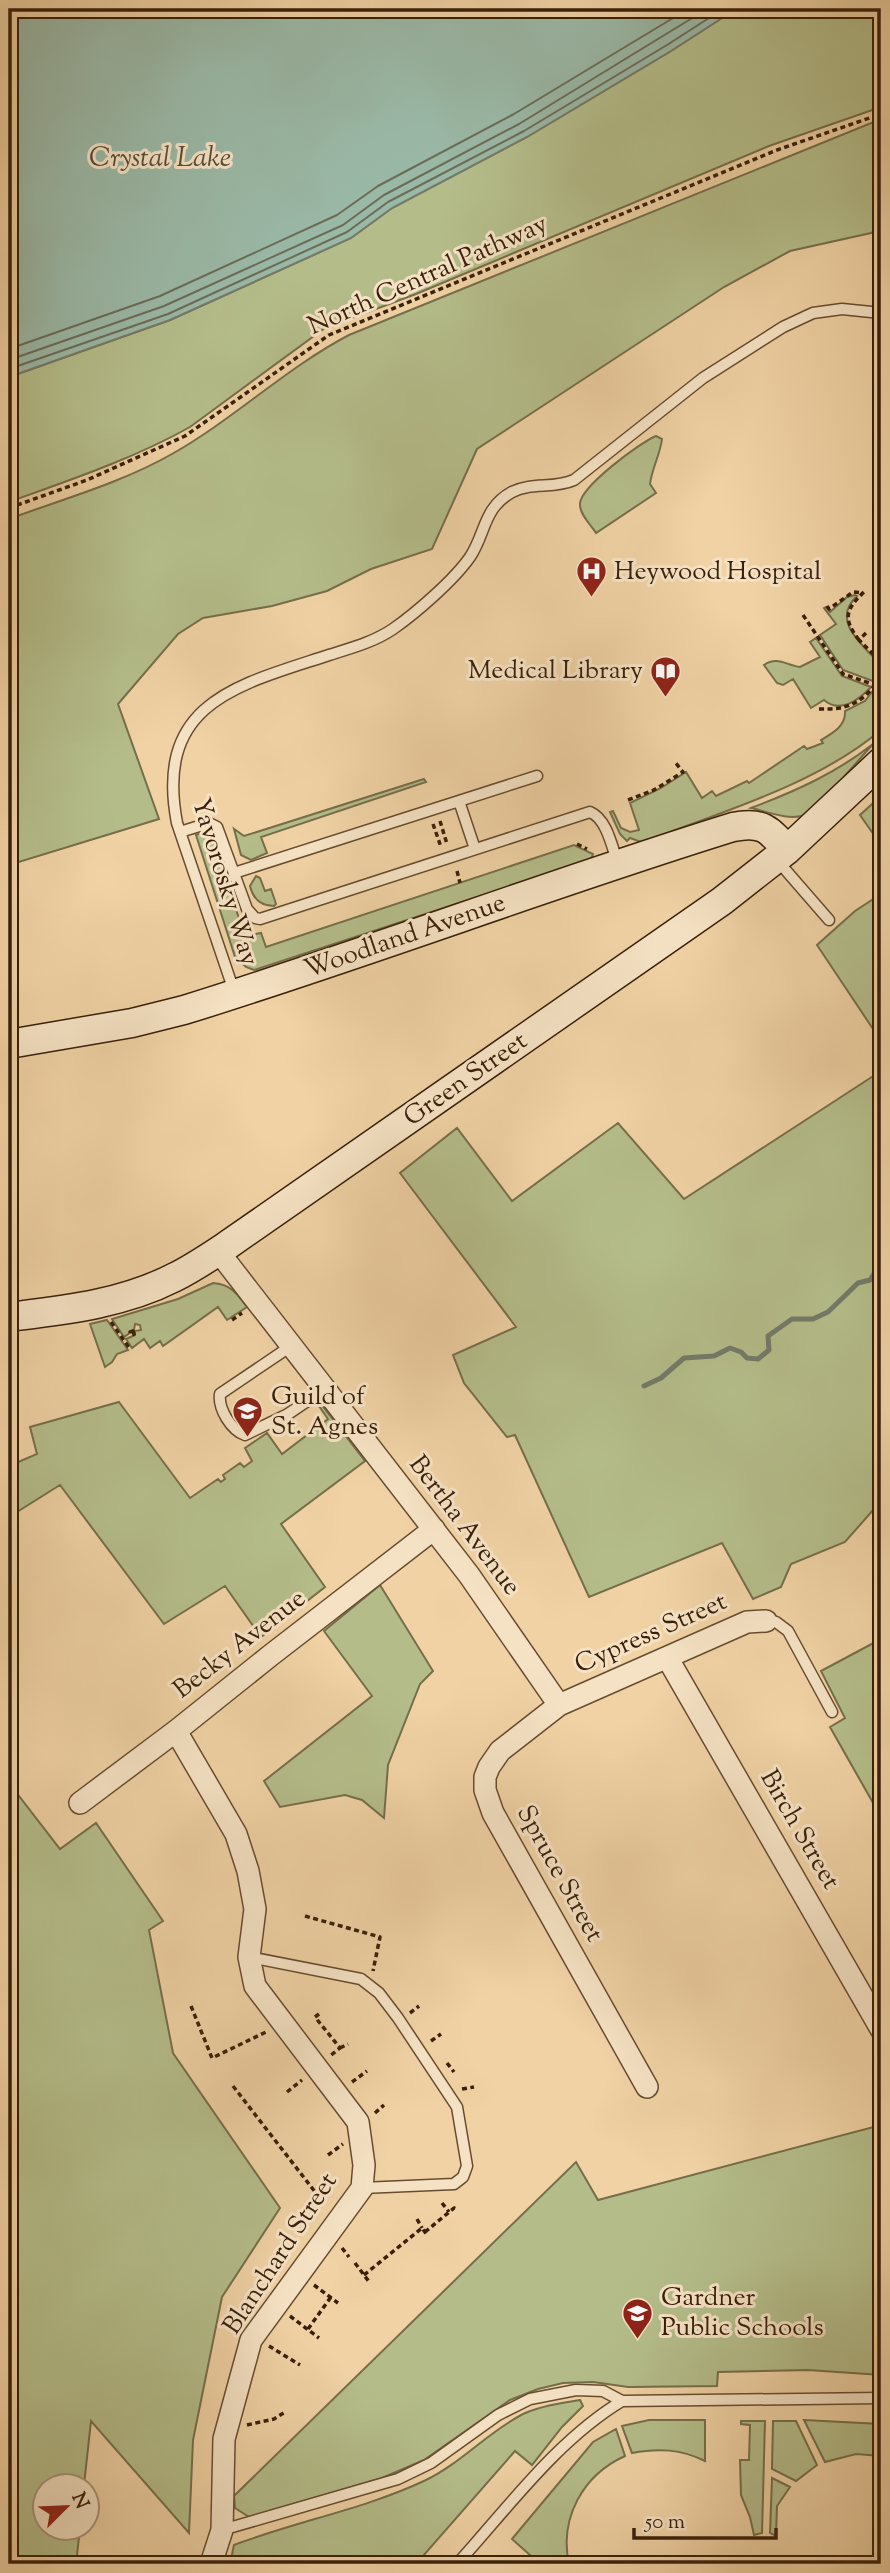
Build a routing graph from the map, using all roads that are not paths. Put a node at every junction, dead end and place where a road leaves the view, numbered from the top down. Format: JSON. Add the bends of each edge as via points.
{"nodes":[{"id":1,"x":881,"y":313,"type":"edge"},
{"id":2,"x":881,"y":762,"type":"edge"},
{"id":3,"x":537,"y":776,"type":"dead end"},
{"id":4,"x":459,"y":801,"type":"junction"},
{"id":5,"x":180,"y":832,"type":"junction"},
{"id":6,"x":475,"y":849,"type":"junction"},
{"id":7,"x":781,"y":855,"type":"junction"},
{"id":8,"x":618,"y":863,"type":"junction"},
{"id":9,"x":234,"y":873,"type":"junction"},
{"id":10,"x":829,"y":920,"type":"dead end"},
{"id":11,"x":235,"y":994,"type":"junction"},
{"id":12,"x":9,"y":1044,"type":"edge"},
{"id":13,"x":218,"y":1251,"type":"junction"},
{"id":14,"x":9,"y":1317,"type":"edge"},
{"id":15,"x":291,"y":1346,"type":"junction"},
{"id":16,"x":325,"y":1389,"type":"junction"},
{"id":17,"x":434,"y":1530,"type":"junction"},
{"id":18,"x":766,"y":1621,"type":"joint"},
{"id":19,"x":668,"y":1659,"type":"junction"},
{"id":20,"x":559,"y":1705,"type":"junction"},
{"id":21,"x":832,"y":1712,"type":"dead end"},
{"id":22,"x":176,"y":1731,"type":"junction"},
{"id":23,"x":80,"y":1803,"type":"dead end"},
{"id":24,"x":249,"y":1957,"type":"junction"},
{"id":25,"x":881,"y":2029,"type":"edge"},
{"id":26,"x":647,"y":2087,"type":"dead end"},
{"id":27,"x":362,"y":2188,"type":"junction"},
{"id":28,"x":881,"y":2398,"type":"edge"},
{"id":29,"x":622,"y":2401,"type":"junction"},
{"id":30,"x":222,"y":2530,"type":"junction"},
{"id":31,"x":211,"y":2564,"type":"edge"},
{"id":32,"x":457,"y":2564,"type":"edge"}],
"edges":[{"from":1,"to":5,"type":"lane","name":"Yavorosky Way","via":[[842,309],[813,313],[782,327],[703,379],[581,476],[566,484],[524,487],[500,500],[490,511],[469,558],[385,634],[254,680],[208,705],[185,736],[174,766],[173,802]]},
{"from":2,"to":7,"type":"street","name":"Green Street"},
{"from":3,"to":4,"type":"lane"},
{"from":4,"to":6,"type":"lane"},
{"from":4,"to":9,"type":"lane"},
{"from":5,"to":9,"type":"lane","via":[[213,824]]},
{"from":5,"to":11,"type":"lane","name":"Yavorosky Way"},
{"from":6,"to":8,"type":"lane","via":[[590,812],[599,817]]},
{"from":6,"to":9,"type":"lane","via":[[260,919],[247,909]]},
{"from":7,"to":8,"type":"street","name":"Woodland Avenue","via":[[769,831],[750,823]]},
{"from":7,"to":10,"type":"lane"},
{"from":7,"to":13,"type":"street","name":"Green Street","via":[[693,922]]},
{"from":8,"to":11,"type":"street","name":"Woodland Avenue"},
{"from":11,"to":12,"type":"street","name":"Woodland Avenue","via":[[132,1023]]},
{"from":13,"to":14,"type":"street","name":"Green Street","via":[[173,1278],[132,1295]]},
{"from":13,"to":15,"type":"street","name":"Bertha Avenue"},
{"from":15,"to":16,"type":"street","name":"Bertha Avenue"},
{"from":15,"to":16,"type":"lane","via":[[220,1394],[220,1408],[239,1433],[245,1435],[288,1414]]},
{"from":16,"to":17,"type":"street","name":"Bertha Avenue"},
{"from":17,"to":20,"type":"street","name":"Bertha Avenue"},
{"from":17,"to":22,"type":"street","name":"Becky Avenue"},
{"from":18,"to":19,"type":"street","name":"Cypress Street","via":[[747,1622]]},
{"from":18,"to":21,"type":"lane","via":[[788,1631]]},
{"from":19,"to":20,"type":"street","name":"Cypress Street"},
{"from":19,"to":25,"type":"street","name":"Birch Street"},
{"from":20,"to":26,"type":"street","name":"Spruce Street","via":[[500,1751],[486,1773],[486,1798]]},
{"from":22,"to":23,"type":"street","name":"Becky Avenue"},
{"from":22,"to":24,"type":"street","name":"Blanchard Street","via":[[236,1834],[248,1871],[255,1909]]},
{"from":24,"to":27,"type":"street","name":"Blanchard Street","via":[[255,1986],[358,2122]]},
{"from":24,"to":27,"type":"lane","via":[[361,1979],[398,2018],[457,2107],[467,2166],[463,2177],[454,2184]]},
{"from":27,"to":30,"type":"street","name":"Blanchard Street","via":[[251,2340],[224,2439]]},
{"from":28,"to":29,"type":"lane"},
{"from":29,"to":30,"type":"lane","via":[[603,2391],[576,2390],[530,2399],[398,2479]]},
{"from":29,"to":32,"type":"lane","via":[[567,2442]]},
{"from":30,"to":31,"type":"street","name":"Blanchard Street"}]}
